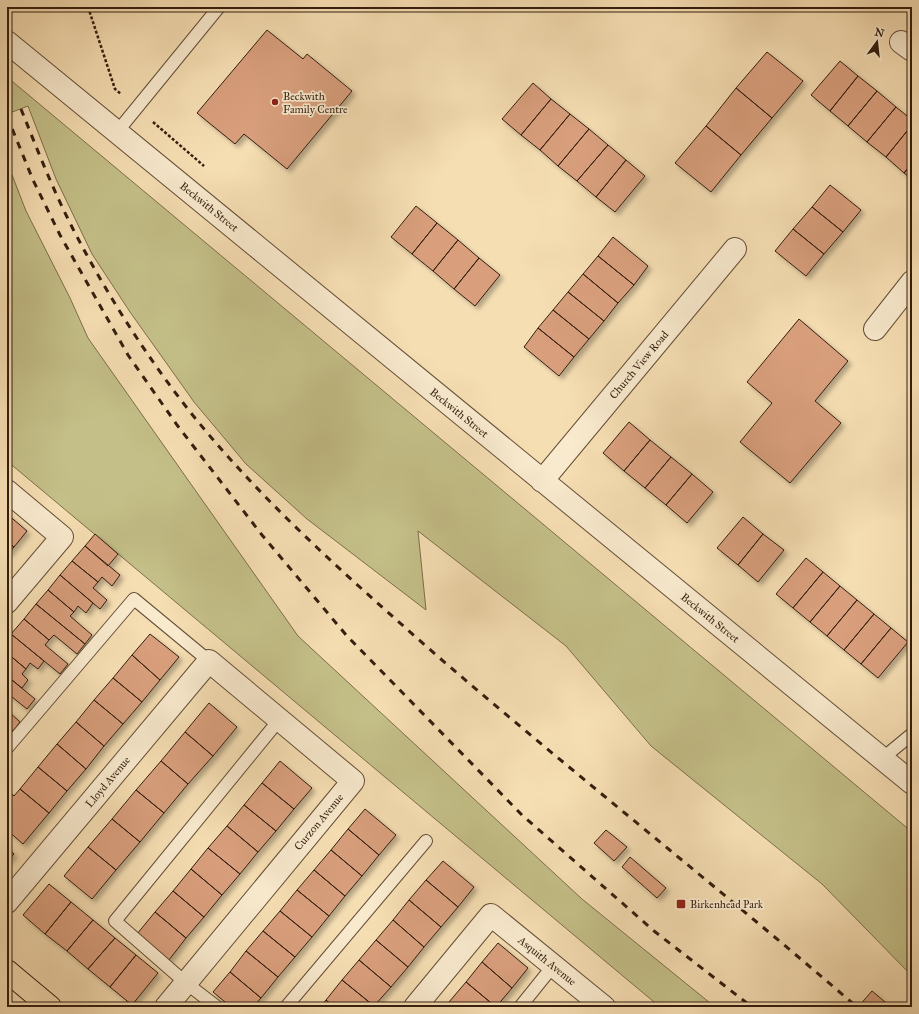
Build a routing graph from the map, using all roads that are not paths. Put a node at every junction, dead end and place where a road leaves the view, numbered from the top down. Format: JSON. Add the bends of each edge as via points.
{"nodes":[{"id":1,"x":218,"y":7,"type":"edge"},
{"id":2,"x":7,"y":42,"type":"edge"},
{"id":3,"x":117,"y":132,"type":"junction"},
{"id":4,"x":735,"y":249,"type":"dead end"},
{"id":5,"x":912,"y":282,"type":"edge"},
{"id":6,"x":875,"y":329,"type":"dead end"},
{"id":7,"x":542,"y":481,"type":"junction"},
{"id":8,"x":7,"y":491,"type":"edge"},
{"id":9,"x":7,"y":602,"type":"edge"},
{"id":10,"x":209,"y":661,"type":"junction"},
{"id":11,"x":279,"y":720,"type":"junction"},
{"id":12,"x":912,"y":734,"type":"edge"},
{"id":13,"x":7,"y":748,"type":"edge"},
{"id":14,"x":883,"y":758,"type":"junction"},
{"id":15,"x":912,"y":783,"type":"edge"},
{"id":16,"x":426,"y":841,"type":"dead end"},
{"id":17,"x":7,"y":902,"type":"edge"},
{"id":18,"x":553,"y":966,"type":"junction"},
{"id":19,"x":7,"y":971,"type":"edge"},
{"id":20,"x":186,"y":983,"type":"junction"},
{"id":21,"x":50,"y":1007,"type":"edge"},
{"id":22,"x":166,"y":1007,"type":"edge"},
{"id":23,"x":217,"y":1007,"type":"edge"},
{"id":24,"x":286,"y":1007,"type":"edge"},
{"id":25,"x":415,"y":1007,"type":"edge"},
{"id":26,"x":520,"y":1007,"type":"edge"},
{"id":27,"x":604,"y":1007,"type":"edge"}],
"edges":[{"from":1,"to":3,"type":"lane"},
{"from":2,"to":3,"type":"street","name":"Beckwith Street"},
{"from":3,"to":7,"type":"street","name":"Beckwith Street"},
{"from":4,"to":7,"type":"street","name":"Church View Road"},
{"from":5,"to":6,"type":"street"},
{"from":7,"to":14,"type":"street","name":"Beckwith Street"},
{"from":8,"to":9,"type":"street","via":[[62,537]]},
{"from":10,"to":11,"type":"street","name":"Curzon Avenue"},
{"from":10,"to":13,"type":"lane","via":[[134,599]]},
{"from":10,"to":17,"type":"street","name":"Lloyd Avenue"},
{"from":11,"to":20,"type":"lane","via":[[115,921]]},
{"from":11,"to":20,"type":"street","name":"Curzon Avenue","via":[[353,781]]},
{"from":12,"to":14,"type":"lane"},
{"from":14,"to":15,"type":"street","name":"Beckwith Street"},
{"from":16,"to":24,"type":"lane"},
{"from":18,"to":25,"type":"street","name":"Asquith Avenue","via":[[490,915]]},
{"from":18,"to":26,"type":"lane"},
{"from":18,"to":27,"type":"street","name":"Asquith Avenue"},
{"from":19,"to":21,"type":"main road"},
{"from":20,"to":22,"type":"street","name":"Curzon Avenue"},
{"from":20,"to":23,"type":"lane"}]}
